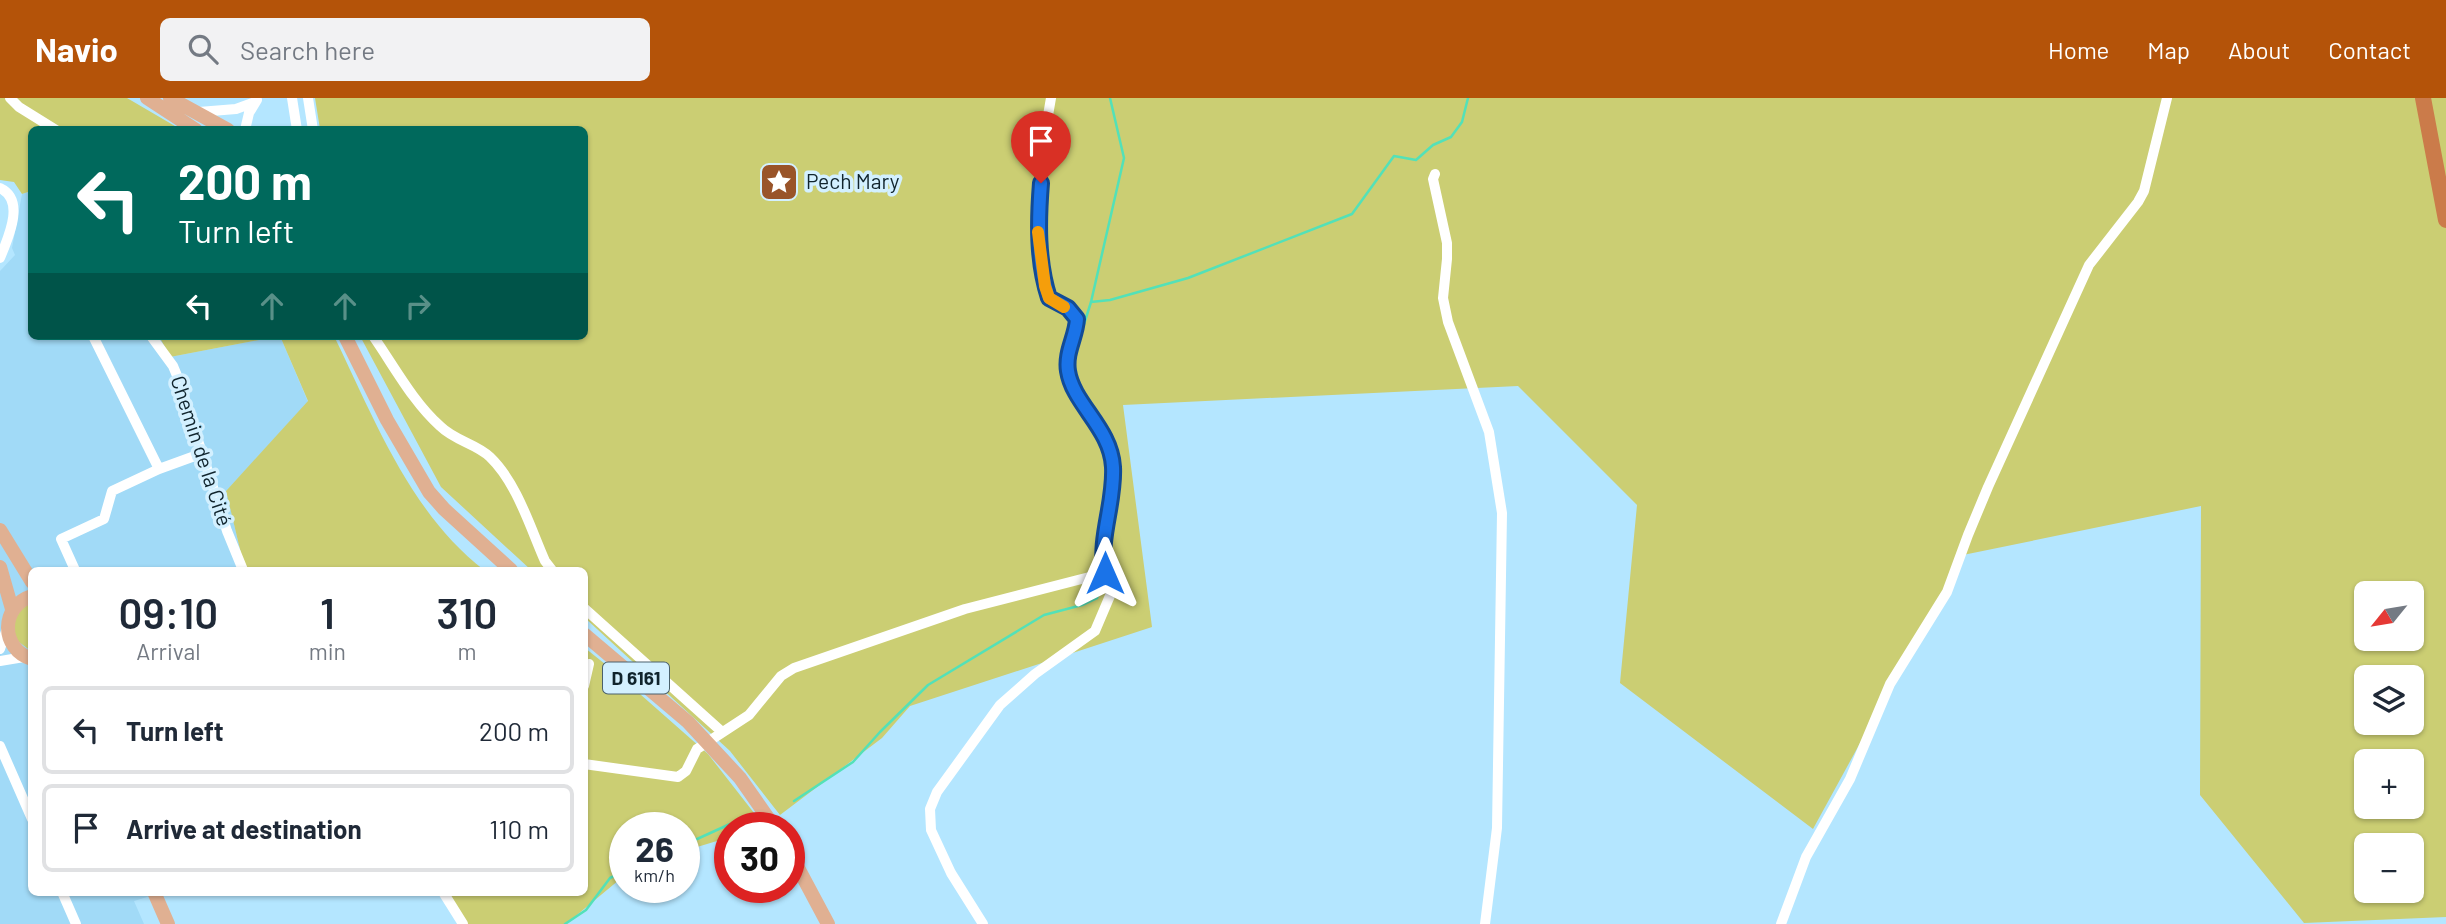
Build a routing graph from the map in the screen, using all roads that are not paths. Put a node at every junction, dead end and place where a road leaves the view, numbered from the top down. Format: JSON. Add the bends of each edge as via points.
{"nodes":[{"id":1,"x":10,"y":98,"type":"edge"},
{"id":2,"x":146,"y":98,"type":"edge"},
{"id":3,"x":170,"y":98,"type":"edge"},
{"id":4,"x":308,"y":98,"type":"edge"},
{"id":5,"x":1051,"y":98,"type":"edge"},
{"id":6,"x":2167,"y":98,"type":"edge"},
{"id":7,"x":2423,"y":98,"type":"edge"},
{"id":8,"x":257,"y":100,"type":"edge"},
{"id":9,"x":292,"y":102,"type":"edge"},
{"id":10,"x":199,"y":112,"type":"junction"},
{"id":11,"x":50,"y":126,"type":"edge"},
{"id":12,"x":190,"y":126,"type":"edge"},
{"id":13,"x":222,"y":126,"type":"edge"},
{"id":14,"x":247,"y":126,"type":"edge"},
{"id":15,"x":292,"y":126,"type":"edge"},
{"id":16,"x":296,"y":126,"type":"edge"},
{"id":17,"x":312,"y":126,"type":"edge"},
{"id":18,"x":1435,"y":174,"type":"dead end"},
{"id":19,"x":1,"y":188,"type":"edge"},
{"id":20,"x":2446,"y":220,"type":"edge"},
{"id":21,"x":0,"y":258,"type":"edge"},
{"id":22,"x":95,"y":340,"type":"edge"},
{"id":23,"x":154,"y":340,"type":"edge"},
{"id":24,"x":349,"y":340,"type":"edge"},
{"id":25,"x":376,"y":340,"type":"edge"},
{"id":26,"x":203,"y":453,"type":"junction"},
{"id":27,"x":159,"y":469,"type":"junction"},
{"id":28,"x":0,"y":530,"type":"edge"},
{"id":29,"x":0,"y":567,"type":"edge"},
{"id":30,"x":74,"y":567,"type":"edge"},
{"id":31,"x":242,"y":567,"type":"edge"},
{"id":32,"x":507,"y":567,"type":"edge"},
{"id":33,"x":550,"y":567,"type":"edge"},
{"id":34,"x":1105,"y":573,"type":"junction"},
{"id":35,"x":28,"y":576,"type":"edge"},
{"id":36,"x":28,"y":598,"type":"edge"},
{"id":37,"x":12,"y":608,"type":"junction"},
{"id":38,"x":588,"y":612,"type":"edge"},
{"id":39,"x":6,"y":631,"type":"junction"},
{"id":40,"x":588,"y":637,"type":"edge"},
{"id":41,"x":0,"y":649,"type":"edge"},
{"id":42,"x":628,"y":649,"type":"junction"},
{"id":43,"x":610,"y":656,"type":"junction"},
{"id":44,"x":28,"y":658,"type":"edge"},
{"id":45,"x":0,"y":661,"type":"edge"},
{"id":46,"x":589,"y":664,"type":"dead end"},
{"id":47,"x":588,"y":668,"type":"edge"},
{"id":48,"x":636,"y":678,"type":"junction"},
{"id":49,"x":721,"y":731,"type":"junction"},
{"id":50,"x":0,"y":746,"type":"edge"},
{"id":51,"x":588,"y":765,"type":"edge"},
{"id":52,"x":28,"y":810,"type":"edge"},
{"id":53,"x":764,"y":812,"type":"edge"},
{"id":54,"x":805,"y":881,"type":"edge"},
{"id":55,"x":64,"y":896,"type":"edge"},
{"id":56,"x":156,"y":896,"type":"edge"},
{"id":57,"x":446,"y":896,"type":"edge"},
{"id":58,"x":76,"y":924,"type":"edge"},
{"id":59,"x":168,"y":924,"type":"edge"},
{"id":60,"x":463,"y":924,"type":"edge"},
{"id":61,"x":828,"y":924,"type":"edge"},
{"id":62,"x":983,"y":924,"type":"edge"},
{"id":63,"x":1485,"y":924,"type":"edge"},
{"id":64,"x":1781,"y":924,"type":"edge"}],
"edges":[{"from":1,"to":11,"type":"street"},
{"from":2,"to":12,"type":"main road"},
{"from":3,"to":10,"type":"main road"},
{"from":4,"to":17,"type":"street"},
{"from":5,"to":34,"type":"street","via":[[1038,226],[1049,298],[1077,319],[1067,356],[1068,373],[1110,450],[1113,467],[1102,558]]},
{"from":6,"to":64,"type":"street","via":[[2144,191],[2089,265],[1988,487],[1947,592],[1890,684],[1850,779],[1806,857]]},
{"from":7,"to":20,"type":"highway"},
{"from":8,"to":10,"type":"street","via":[[236,109]]},
{"from":8,"to":14,"type":"street"},
{"from":9,"to":15,"type":"street"},
{"from":9,"to":16,"type":"street"},
{"from":10,"to":13,"type":"main road"},
{"from":18,"to":63,"type":"street","via":[[1447,243],[1443,298],[1489,432],[1502,513],[1497,828]]},
{"from":19,"to":21,"type":"street","via":[[13,201],[12,224]]},
{"from":22,"to":27,"type":"street"},
{"from":23,"to":26,"type":"street","name":"Chemin de la Cité","via":[[173,366]]},
{"from":24,"to":32,"type":"main road","via":[[387,420],[429,492]]},
{"from":25,"to":33,"type":"street","via":[[426,412],[462,442],[490,456],[507,479]]},
{"from":26,"to":27,"type":"street"},
{"from":26,"to":31,"type":"street","name":"Chemin de la Cité"},
{"from":27,"to":30,"type":"street","via":[[118,487],[110,495],[104,519],[61,539]]},
{"from":28,"to":35,"type":"main road"},
{"from":29,"to":37,"type":"main road"},
{"from":34,"to":49,"type":"street","via":[[965,609],[794,668],[781,676],[749,715]]},
{"from":34,"to":62,"type":"street","via":[[1112,591],[1095,631],[1000,705],[930,808],[931,830]]},
{"from":36,"to":37,"type":"main road"},
{"from":37,"to":39,"type":"main road"},
{"from":38,"to":42,"type":"street"},
{"from":39,"to":41,"type":"street"},
{"from":39,"to":44,"type":"main road","via":[[12,647]]},
{"from":40,"to":43,"type":"main road","number":"D 6161"},
{"from":42,"to":43,"type":"street"},
{"from":42,"to":48,"type":"street"},
{"from":42,"to":49,"type":"street"},
{"from":43,"to":48,"type":"main road","number":"D 6161"},
{"from":44,"to":45,"type":"street"},
{"from":46,"to":47,"type":"street"},
{"from":48,"to":53,"type":"main road","number":"D 6161","via":[[688,722]]},
{"from":49,"to":51,"type":"street","via":[[697,749],[678,777]]},
{"from":50,"to":52,"type":"street"},
{"from":54,"to":61,"type":"main road"},
{"from":55,"to":58,"type":"street"},
{"from":56,"to":59,"type":"main road"},
{"from":57,"to":60,"type":"street"}]}
